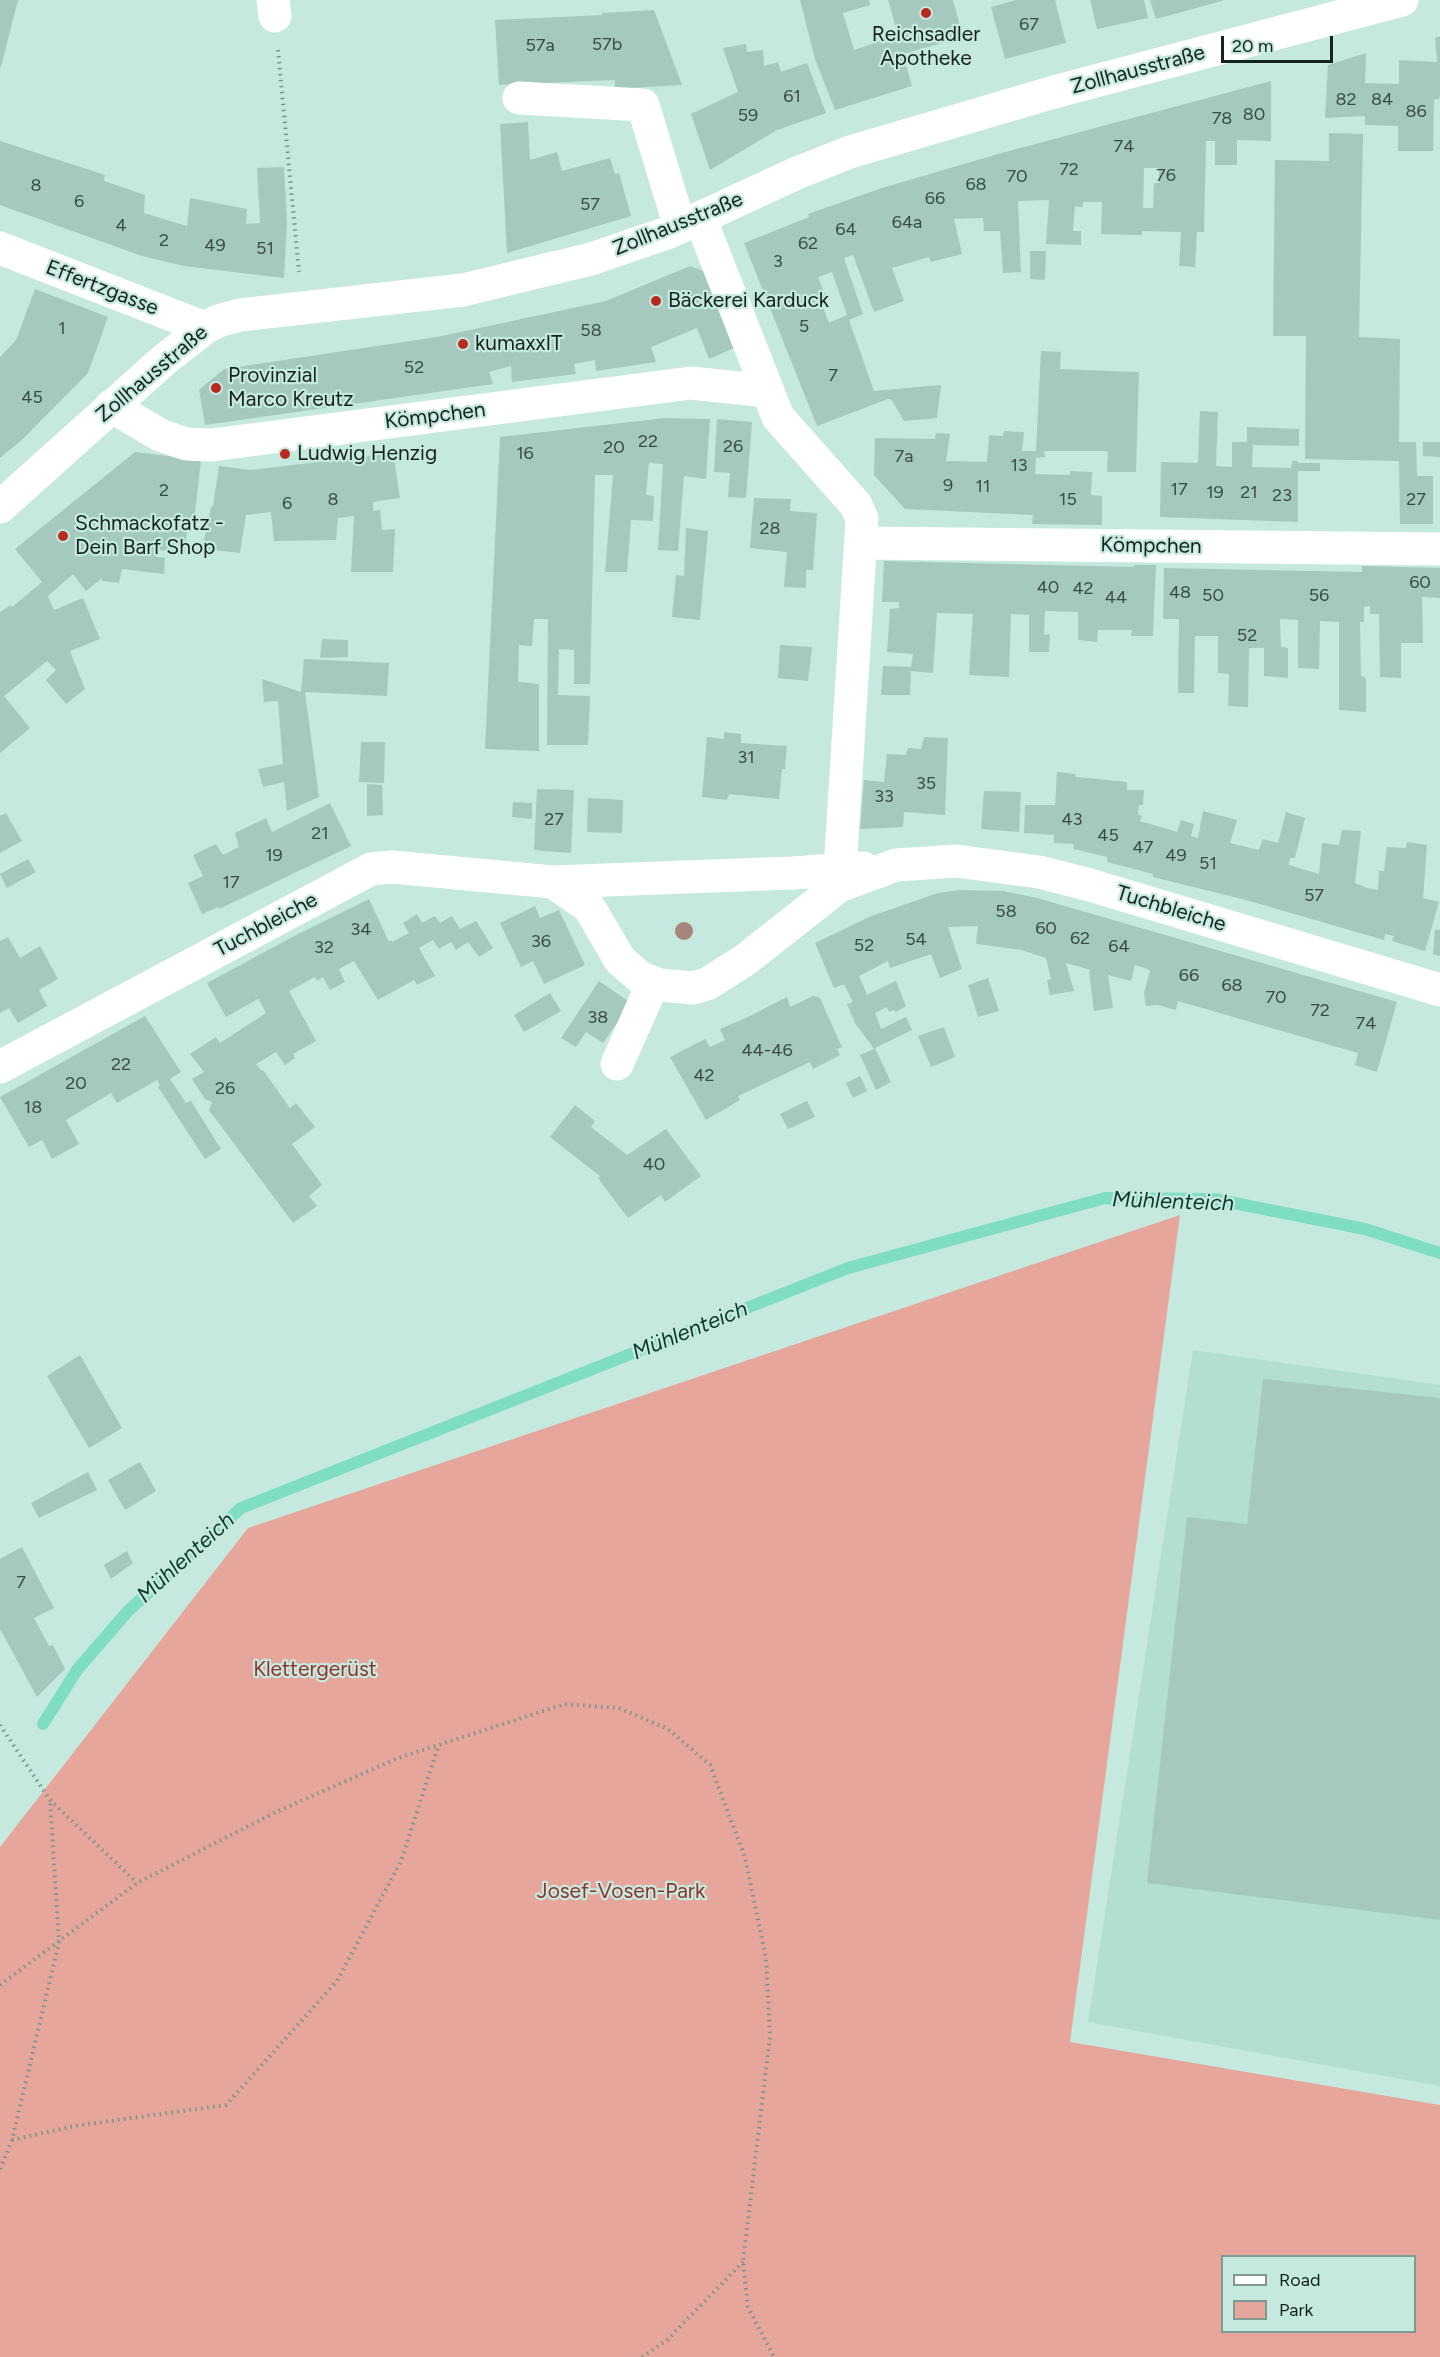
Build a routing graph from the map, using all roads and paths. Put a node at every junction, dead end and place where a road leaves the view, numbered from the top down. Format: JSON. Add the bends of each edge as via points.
{"nodes":[{"id":1,"x":1402,"y":0,"type":"edge"},
{"id":2,"x":274,"y":8,"type":"edge"},
{"id":3,"x":519,"y":98,"type":"dead end"},
{"id":4,"x":690,"y":222,"type":"junction"},
{"id":5,"x":0,"y":248,"type":"edge"},
{"id":6,"x":303,"y":309,"type":"junction"},
{"id":7,"x":205,"y":328,"type":"junction"},
{"id":8,"x":767,"y":391,"type":"junction"},
{"id":9,"x":111,"y":406,"type":"junction"},
{"id":10,"x":0,"y":507,"type":"edge"},
{"id":11,"x":862,"y":543,"type":"junction"},
{"id":12,"x":1440,"y":549,"type":"edge"},
{"id":13,"x":840,"y":877,"type":"junction"},
{"id":14,"x":553,"y":882,"type":"junction"},
{"id":15,"x":653,"y":982,"type":"junction"},
{"id":16,"x":1440,"y":990,"type":"edge"},
{"id":17,"x":616,"y":1064,"type":"dead end"},
{"id":18,"x":0,"y":1067,"type":"edge"},
{"id":19,"x":0,"y":1725,"type":"edge"},
{"id":20,"x":438,"y":1747,"type":"junction"},
{"id":21,"x":50,"y":1800,"type":"junction"},
{"id":22,"x":137,"y":1883,"type":"junction"},
{"id":23,"x":59,"y":1942,"type":"junction"},
{"id":24,"x":0,"y":1985,"type":"edge"},
{"id":25,"x":12,"y":2140,"type":"junction"},
{"id":26,"x":0,"y":2169,"type":"edge"},
{"id":27,"x":743,"y":2262,"type":"junction"},
{"id":28,"x":642,"y":2357,"type":"edge"},
{"id":29,"x":774,"y":2357,"type":"edge"}],
"edges":[{"from":1,"to":4,"type":"street","name":"Zollhausstraße","via":[[1054,92],[850,153]]},
{"from":2,"to":6,"type":"path"},
{"from":3,"to":4,"type":"street","via":[[643,105]]},
{"from":4,"to":6,"type":"street","name":"Zollhausstraße","via":[[591,259],[509,280],[463,290]]},
{"from":4,"to":8,"type":"street"},
{"from":5,"to":7,"type":"street","name":"Effertzgasse"},
{"from":6,"to":7,"type":"street","name":"Zollhausstraße","via":[[240,315]]},
{"from":7,"to":9,"type":"street","name":"Zollhausstraße"},
{"from":8,"to":9,"type":"street","name":"Kömpchen","via":[[691,383],[212,445],[186,444],[160,435]]},
{"from":8,"to":11,"type":"street","via":[[778,417],[856,505],[862,519]]},
{"from":9,"to":10,"type":"street","name":"Zollhausstraße"},
{"from":11,"to":12,"type":"street","name":"Kömpchen"},
{"from":11,"to":13,"type":"street"},
{"from":13,"to":14,"type":"street","name":"Tuchbleiche","via":[[792,873]]},
{"from":13,"to":15,"type":"street","name":"Tuchbleiche","via":[[745,960],[707,984],[693,988]]},
{"from":13,"to":16,"type":"street","name":"Tuchbleiche","via":[[897,865],[956,861],[1039,872]]},
{"from":14,"to":15,"type":"street","name":"Tuchbleiche","via":[[589,907],[620,960],[641,978]]},
{"from":14,"to":18,"type":"street","name":"Tuchbleiche","via":[[392,867],[371,869]]},
{"from":15,"to":17,"type":"street"},
{"from":19,"to":21,"type":"path"},
{"from":20,"to":22,"type":"path","via":[[398,1758],[276,1812]]},
{"from":20,"to":25,"type":"path","via":[[401,1861],[337,1982],[226,2104],[74,2126]]},
{"from":20,"to":27,"type":"path","via":[[565,1704],[619,1707],[668,1729],[710,1765],[745,1857],[766,1958],[770,2036]]},
{"from":21,"to":22,"type":"path"},
{"from":21,"to":23,"type":"path"},
{"from":22,"to":23,"type":"path"},
{"from":23,"to":24,"type":"path"},
{"from":23,"to":25,"type":"path"},
{"from":25,"to":26,"type":"path"},
{"from":27,"to":28,"type":"path","via":[[667,2340]]},
{"from":27,"to":29,"type":"path","via":[[748,2307]]}]}
